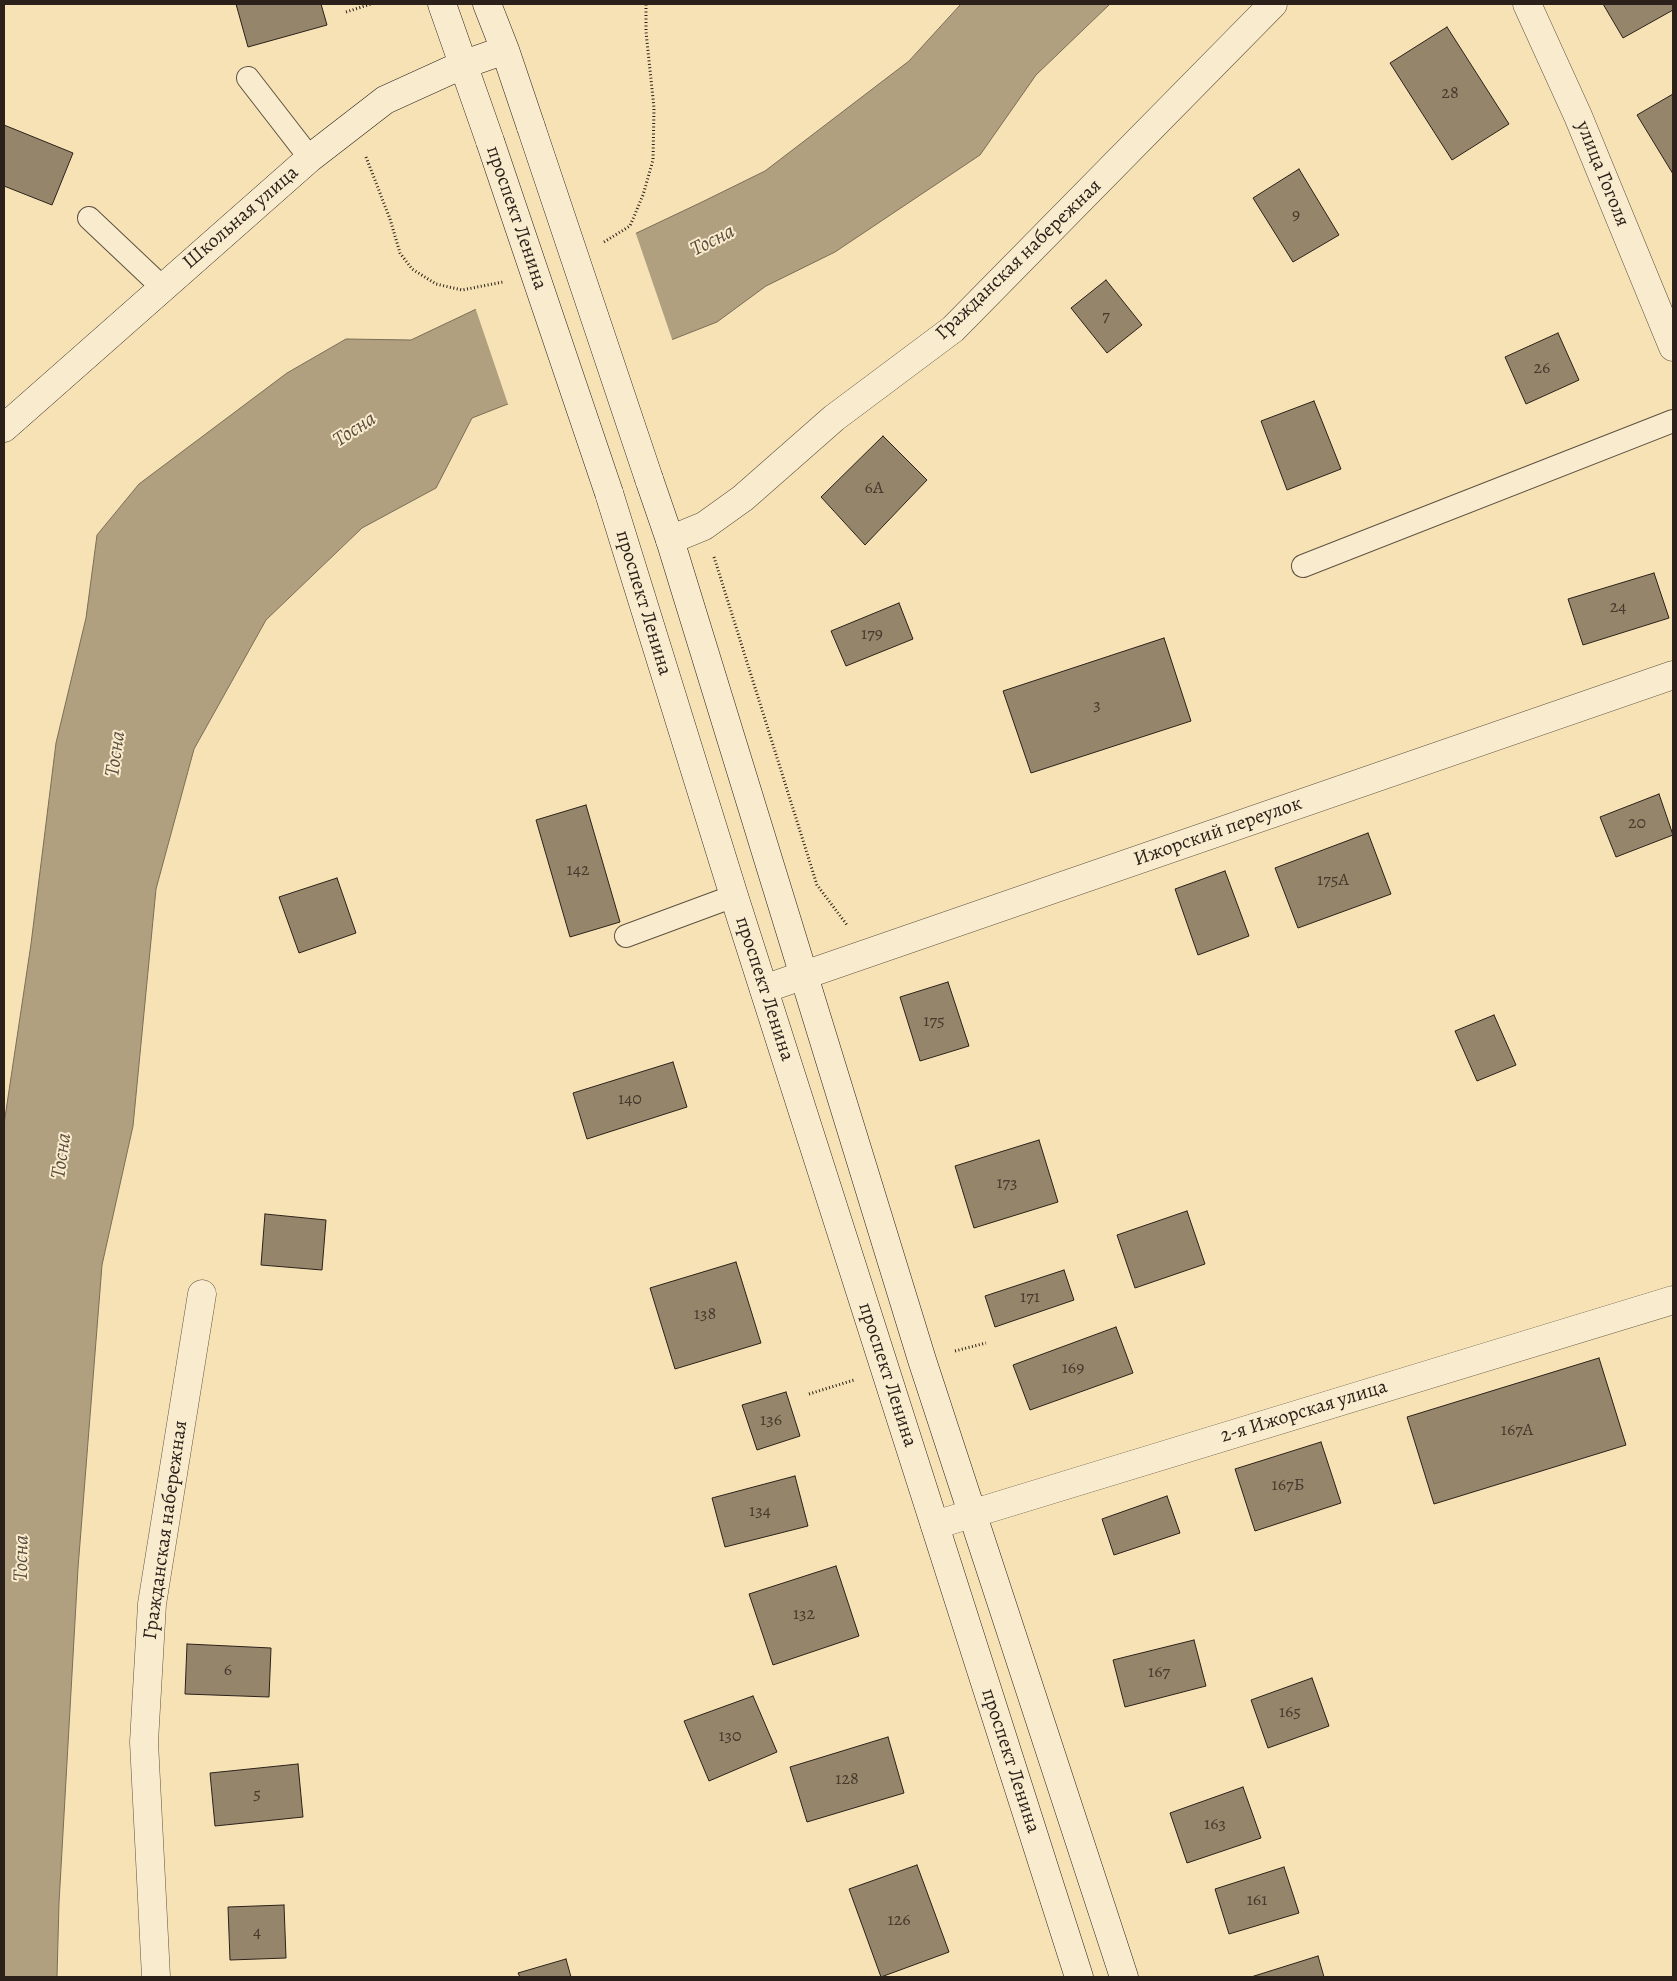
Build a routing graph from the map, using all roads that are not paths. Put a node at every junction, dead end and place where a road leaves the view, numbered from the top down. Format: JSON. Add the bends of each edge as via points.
{"nodes":[{"id":1,"x":442,"y":4,"type":"edge"},
{"id":2,"x":487,"y":4,"type":"edge"},
{"id":3,"x":1273,"y":4,"type":"edge"},
{"id":4,"x":1527,"y":4,"type":"edge"},
{"id":5,"x":505,"y":50,"type":"junction"},
{"id":6,"x":462,"y":65,"type":"junction"},
{"id":7,"x":248,"y":78,"type":"dead end"},
{"id":8,"x":310,"y":158,"type":"junction"},
{"id":9,"x":89,"y":218,"type":"dead end"},
{"id":10,"x":163,"y":288,"type":"junction"},
{"id":11,"x":1673,"y":347,"type":"edge"},
{"id":12,"x":1673,"y":421,"type":"edge"},
{"id":13,"x":4,"y":428,"type":"edge"},
{"id":14,"x":670,"y":540,"type":"junction"},
{"id":15,"x":1303,"y":566,"type":"dead end"},
{"id":16,"x":1673,"y":675,"type":"edge"},
{"id":17,"x":734,"y":896,"type":"junction"},
{"id":18,"x":626,"y":936,"type":"dead end"},
{"id":19,"x":804,"y":975,"type":"junction"},
{"id":20,"x":764,"y":989,"type":"junction"},
{"id":21,"x":202,"y":1294,"type":"dead end"},
{"id":22,"x":1673,"y":1300,"type":"edge"},
{"id":23,"x":972,"y":1513,"type":"junction"},
{"id":24,"x":935,"y":1525,"type":"junction"},
{"id":25,"x":156,"y":1977,"type":"edge"},
{"id":26,"x":1079,"y":1977,"type":"edge"},
{"id":27,"x":1124,"y":1977,"type":"edge"}],
"edges":[{"from":1,"to":6,"type":"street","name":"проспект Ленина"},
{"from":2,"to":5,"type":"street","name":"проспект Ленина"},
{"from":3,"to":14,"type":"street","name":"Гражданская набережная","via":[[953,329],[834,418],[743,498],[704,526]]},
{"from":4,"to":11,"type":"street","name":"улица Гоголя","via":[[1578,116]]},
{"from":5,"to":6,"type":"street","name":"Школьная улица"},
{"from":5,"to":14,"type":"street","name":"проспект Ленина","bridge":true},
{"from":6,"to":8,"type":"street","name":"Школьная улица","via":[[385,100]]},
{"from":6,"to":17,"type":"street","name":"проспект Ленина","bridge":true,"via":[[609,493]]},
{"from":7,"to":8,"type":"lane"},
{"from":8,"to":10,"type":"street","name":"Школьная улица"},
{"from":9,"to":10,"type":"lane"},
{"from":10,"to":13,"type":"street","name":"Школьная улица"},
{"from":12,"to":15,"type":"lane"},
{"from":14,"to":19,"type":"street","name":"проспект Ленина"},
{"from":16,"to":19,"type":"street","name":"Ижорский переулок"},
{"from":17,"to":18,"type":"lane"},
{"from":17,"to":20,"type":"street","name":"проспект Ленина"},
{"from":19,"to":20,"type":"street","name":"Ижорский переулок"},
{"from":19,"to":23,"type":"street","name":"проспект Ленина"},
{"from":20,"to":24,"type":"street","name":"проспект Ленина"},
{"from":21,"to":25,"type":"street","name":"Гражданская набережная","via":[[152,1604],[144,1742]]},
{"from":22,"to":23,"type":"street","name":"2-я Ижорская улица"},
{"from":23,"to":24,"type":"street","name":"2-я Ижорская улица"},
{"from":23,"to":27,"type":"street","name":"проспект Ленина"},
{"from":24,"to":26,"type":"street","name":"проспект Ленина"}]}
